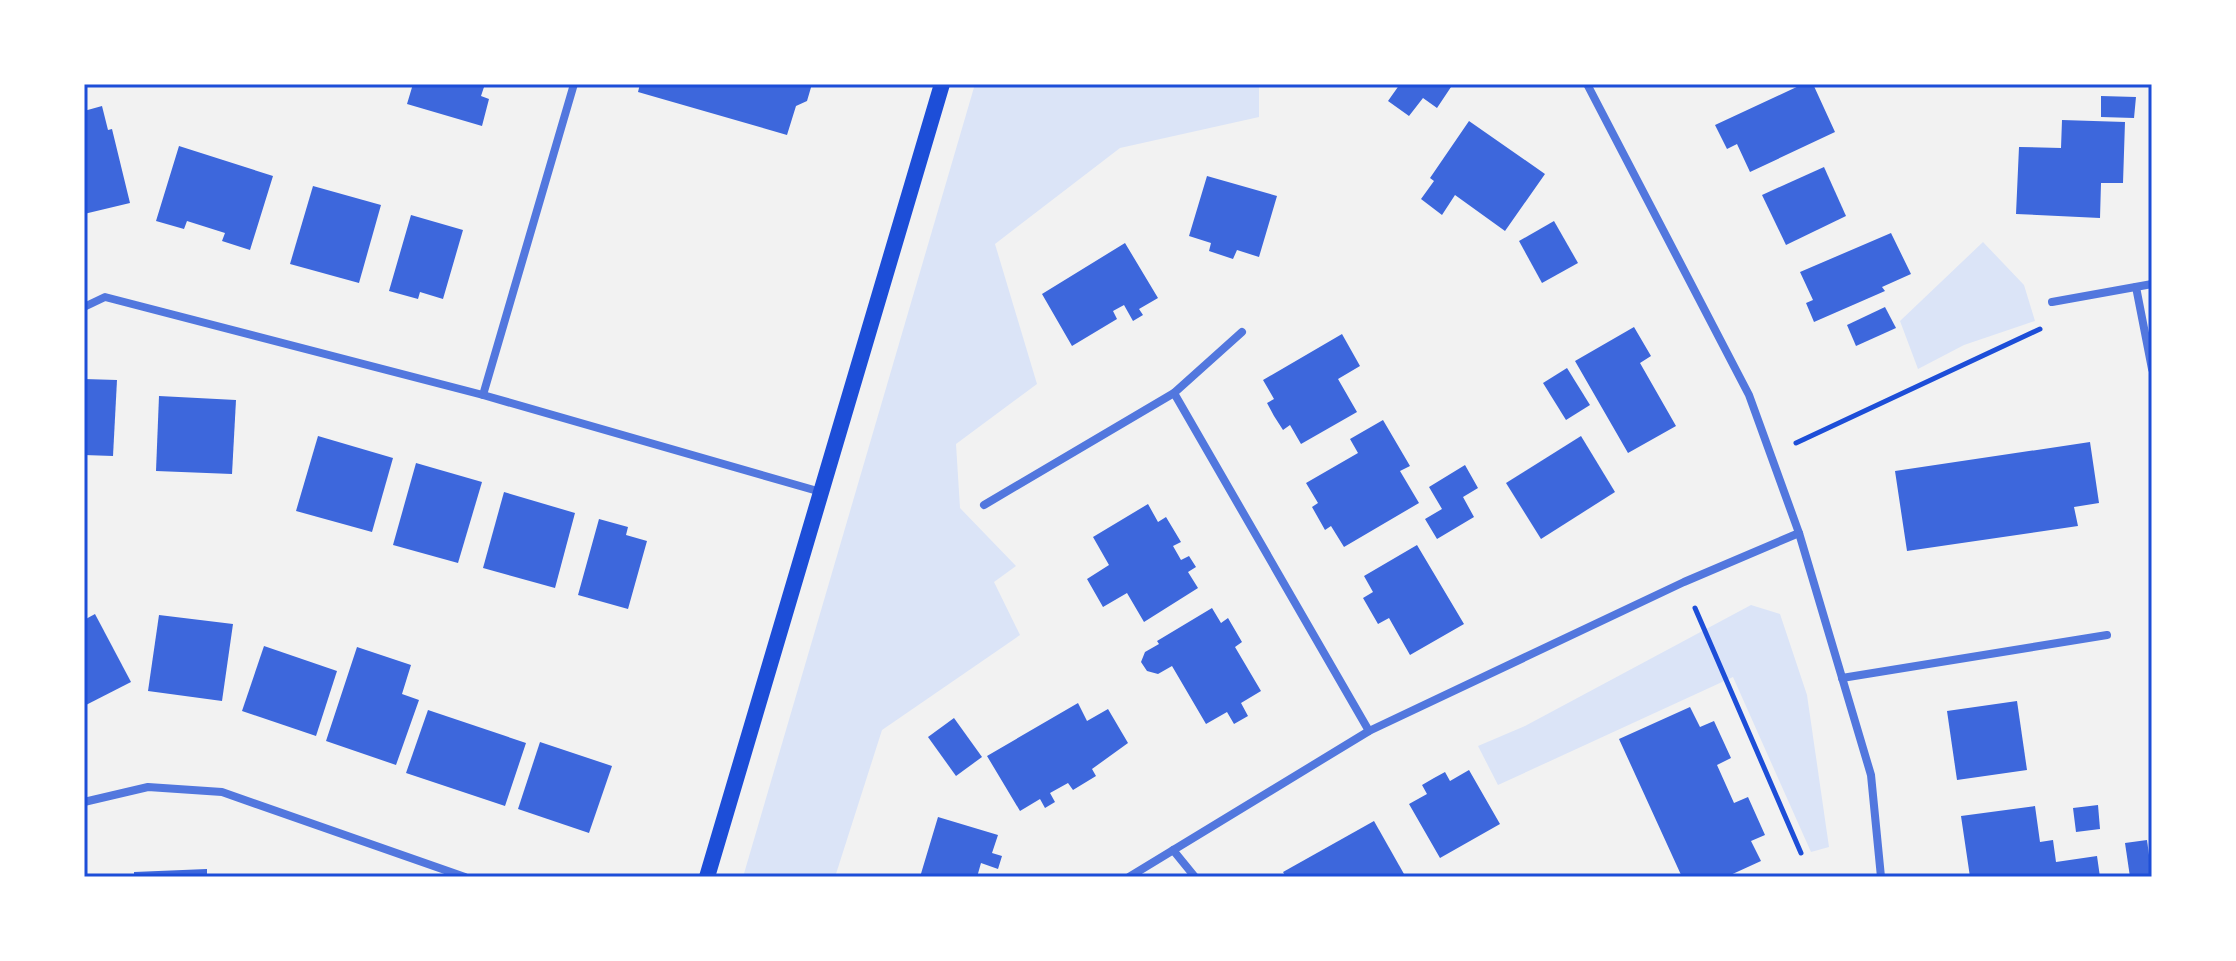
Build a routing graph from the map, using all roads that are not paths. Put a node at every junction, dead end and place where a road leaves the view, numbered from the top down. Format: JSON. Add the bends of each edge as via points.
{"nodes":[{"id":1,"x":574,"y":84,"type":"edge"},
{"id":2,"x":942,"y":84,"type":"edge"},
{"id":3,"x":1587,"y":84,"type":"edge"},
{"id":4,"x":2152,"y":284,"type":"edge"},
{"id":5,"x":2136,"y":287,"type":"junction"},
{"id":6,"x":2052,"y":302,"type":"road end"},
{"id":7,"x":84,"y":307,"type":"edge"},
{"id":8,"x":1242,"y":332,"type":"dead end"},
{"id":9,"x":2152,"y":369,"type":"edge"},
{"id":10,"x":1174,"y":393,"type":"junction"},
{"id":11,"x":483,"y":395,"type":"junction"},
{"id":12,"x":821,"y":492,"type":"junction"},
{"id":13,"x":984,"y":505,"type":"dead end"},
{"id":14,"x":1799,"y":533,"type":"junction"},
{"id":15,"x":2107,"y":635,"type":"dead end"},
{"id":16,"x":1842,"y":678,"type":"junction"},
{"id":17,"x":1369,"y":731,"type":"junction"},
{"id":18,"x":84,"y":802,"type":"edge"},
{"id":19,"x":1173,"y":850,"type":"junction"},
{"id":20,"x":465,"y":877,"type":"edge"},
{"id":21,"x":707,"y":877,"type":"edge"},
{"id":22,"x":1129,"y":877,"type":"edge"},
{"id":23,"x":1195,"y":877,"type":"edge"},
{"id":24,"x":1881,"y":877,"type":"edge"}],
"edges":[{"from":1,"to":11,"type":"street"},
{"from":2,"to":12,"type":"main road"},
{"from":3,"to":14,"type":"street","via":[[1749,395]]},
{"from":4,"to":5,"type":"street"},
{"from":5,"to":6,"type":"street"},
{"from":5,"to":9,"type":"street"},
{"from":7,"to":11,"type":"street","via":[[105,297]]},
{"from":8,"to":10,"type":"street"},
{"from":10,"to":13,"type":"street"},
{"from":10,"to":17,"type":"street"},
{"from":11,"to":12,"type":"street"},
{"from":12,"to":21,"type":"main road"},
{"from":14,"to":16,"type":"street"},
{"from":14,"to":17,"type":"street"},
{"from":15,"to":16,"type":"street"},
{"from":16,"to":24,"type":"street","via":[[1871,775]]},
{"from":17,"to":19,"type":"street"},
{"from":18,"to":20,"type":"street","via":[[148,787],[222,792]]},
{"from":19,"to":22,"type":"street"},
{"from":19,"to":23,"type":"street"}]}
